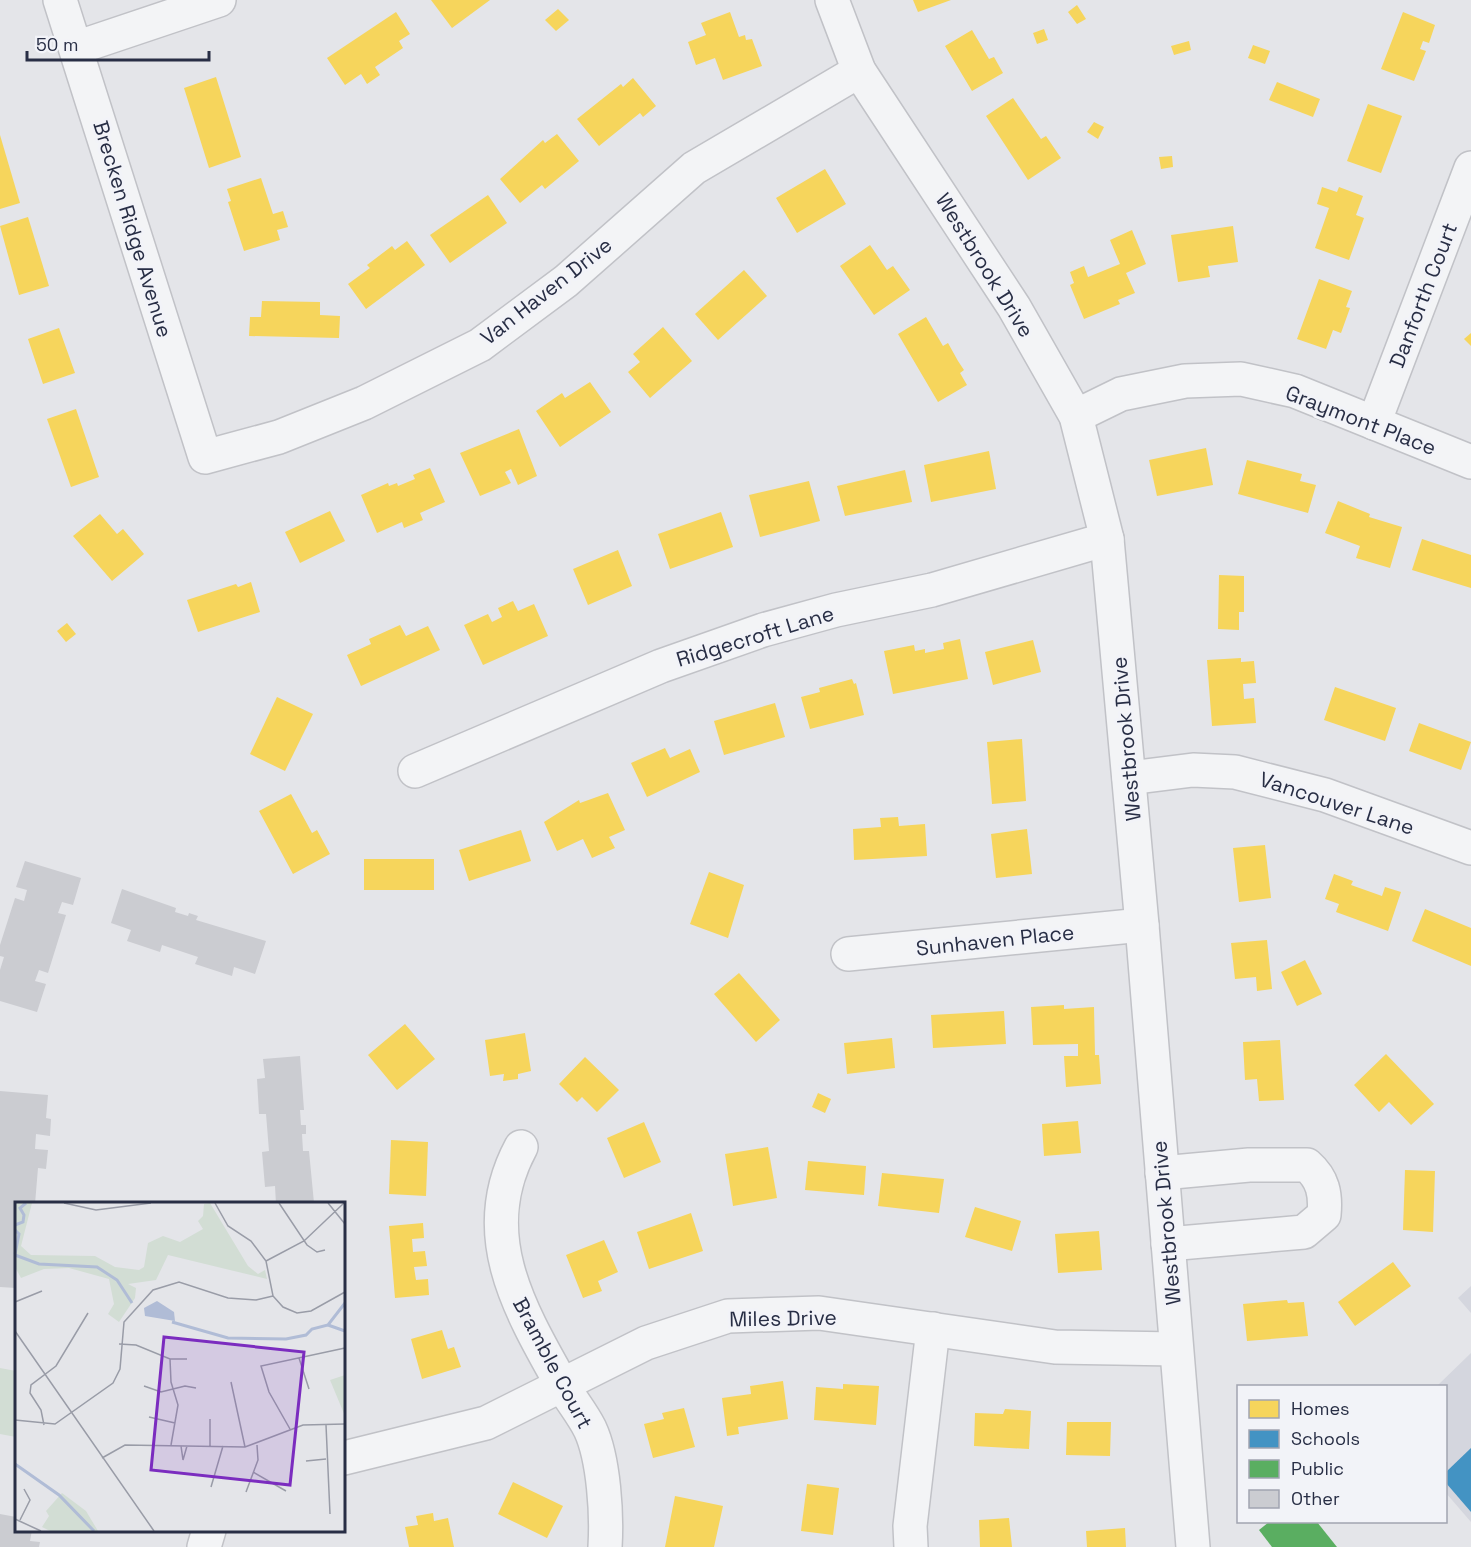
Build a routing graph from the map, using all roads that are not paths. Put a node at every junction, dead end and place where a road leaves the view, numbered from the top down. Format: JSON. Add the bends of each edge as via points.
{"nodes":[{"id":1,"x":60,"y":0,"type":"edge"},
{"id":2,"x":219,"y":0,"type":"edge"},
{"id":3,"x":832,"y":0,"type":"edge"},
{"id":4,"x":76,"y":48,"type":"junction"},
{"id":5,"x":859,"y":71,"type":"junction"},
{"id":6,"x":1471,"y":168,"type":"edge"},
{"id":7,"x":1076,"y":416,"type":"junction"},
{"id":8,"x":1374,"y":423,"type":"junction"},
{"id":9,"x":205,"y":457,"type":"joint"},
{"id":10,"x":1471,"y":462,"type":"edge"},
{"id":11,"x":1107,"y":539,"type":"junction"},
{"id":12,"x":415,"y":771,"type":"dead end"},
{"id":13,"x":1129,"y":778,"type":"junction"},
{"id":14,"x":1471,"y":848,"type":"edge"},
{"id":15,"x":1142,"y":925,"type":"junction"},
{"id":16,"x":848,"y":954,"type":"dead end"},
{"id":17,"x":521,"y":1147,"type":"dead end"},
{"id":18,"x":1162,"y":1173,"type":"junction"},
{"id":19,"x":1168,"y":1244,"type":"junction"},
{"id":20,"x":933,"y":1329,"type":"junction"},
{"id":21,"x":1176,"y":1349,"type":"junction"},
{"id":22,"x":561,"y":1384,"type":"junction"},
{"id":23,"x":345,"y":1458,"type":"edge"},
{"id":24,"x":208,"y":1532,"type":"edge"},
{"id":25,"x":204,"y":1547,"type":"edge"},
{"id":26,"x":605,"y":1547,"type":"edge"},
{"id":27,"x":911,"y":1547,"type":"edge"},
{"id":28,"x":1193,"y":1547,"type":"edge"}],
"edges":[{"from":1,"to":4,"type":"street","name":"Brecken Ridge Avenue"},
{"from":2,"to":4,"type":"street"},
{"from":3,"to":5,"type":"street","name":"Westbrook Drive"},
{"from":4,"to":9,"type":"street","name":"Brecken Ridge Avenue"},
{"from":5,"to":7,"type":"street","name":"Westbrook Drive","via":[[1014,307]]},
{"from":5,"to":9,"type":"street","name":"Van Haven Drive","via":[[694,168],[566,281],[480,345],[364,403],[279,437]]},
{"from":6,"to":8,"type":"street","name":"Danforth Court"},
{"from":7,"to":8,"type":"street","name":"Graymont Place","via":[[1120,394],[1185,381],[1241,379],[1295,391]]},
{"from":7,"to":11,"type":"street","name":"Westbrook Drive"},
{"from":8,"to":10,"type":"street","name":"Graymont Place"},
{"from":11,"to":12,"type":"street","name":"Ridgecroft Lane","via":[[932,590],[763,630],[661,666]]},
{"from":11,"to":13,"type":"street","name":"Westbrook Drive"},
{"from":13,"to":14,"type":"street","name":"Vancouver Lane","via":[[1193,770],[1235,772],[1325,795]]},
{"from":13,"to":15,"type":"street","name":"Westbrook Drive"},
{"from":15,"to":16,"type":"street","name":"Sunhaven Place"},
{"from":15,"to":18,"type":"street","name":"Westbrook Drive"},
{"from":17,"to":22,"type":"street","name":"Bramble Court","via":[[509,1170],[501,1202],[501,1236],[521,1309]]},
{"from":18,"to":19,"type":"street","name":"Westbrook Drive"},
{"from":18,"to":19,"type":"street","via":[[1249,1165],[1307,1165],[1320,1176],[1325,1201],[1323,1215],[1304,1232]]},
{"from":19,"to":21,"type":"street","name":"Westbrook Drive"},
{"from":20,"to":21,"type":"street","name":"Miles Drive","via":[[1055,1347]]},
{"from":20,"to":22,"type":"street","name":"Miles Drive","via":[[819,1313],[728,1316],[646,1343]]},
{"from":20,"to":27,"type":"street","via":[[910,1526]]},
{"from":21,"to":28,"type":"street","name":"Westbrook Drive"},
{"from":22,"to":23,"type":"street","name":"Miles Drive","via":[[486,1423]]},
{"from":22,"to":26,"type":"street","name":"Bramble Court","via":[[591,1430],[602,1478]]},
{"from":24,"to":25,"type":"street"}]}
